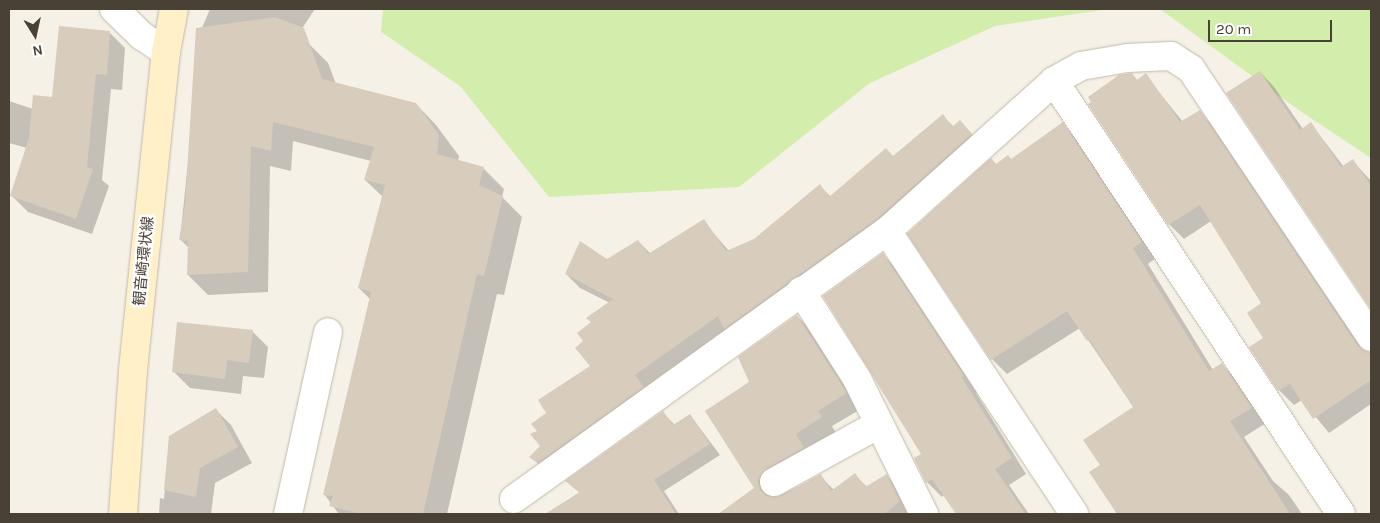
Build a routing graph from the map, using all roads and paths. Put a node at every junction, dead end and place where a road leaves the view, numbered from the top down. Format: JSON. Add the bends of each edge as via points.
{"nodes":[{"id":1,"x":114,"y":9,"type":"edge"},
{"id":2,"x":174,"y":9,"type":"edge"},
{"id":3,"x":166,"y":52,"type":"junction"},
{"id":4,"x":1054,"y":81,"type":"junction"},
{"id":5,"x":887,"y":232,"type":"junction"},
{"id":6,"x":801,"y":291,"type":"junction"},
{"id":7,"x":328,"y":332,"type":"dead end"},
{"id":8,"x":1371,"y":337,"type":"edge"},
{"id":9,"x":878,"y":424,"type":"junction"},
{"id":10,"x":774,"y":482,"type":"dead end"},
{"id":11,"x":514,"y":499,"type":"dead end"},
{"id":12,"x":123,"y":514,"type":"edge"},
{"id":13,"x":288,"y":514,"type":"edge"},
{"id":14,"x":924,"y":514,"type":"edge"},
{"id":15,"x":1074,"y":514,"type":"edge"},
{"id":16,"x":1341,"y":514,"type":"edge"}],
"edges":[{"from":1,"to":3,"type":"street","via":[[142,36]]},
{"from":2,"to":3,"type":"main road","name":"観音崎環状線"},
{"from":3,"to":12,"type":"main road","name":"観音崎環状線","via":[[133,370]]},
{"from":4,"to":5,"type":"street"},
{"from":4,"to":8,"type":"street","via":[[1081,66],[1127,58],[1171,56],[1191,69]]},
{"from":4,"to":16,"type":"street"},
{"from":5,"to":6,"type":"street"},
{"from":5,"to":15,"type":"street"},
{"from":6,"to":9,"type":"street","via":[[857,380]]},
{"from":6,"to":11,"type":"street"},
{"from":7,"to":13,"type":"street"},
{"from":9,"to":10,"type":"street"},
{"from":9,"to":14,"type":"street"}]}
